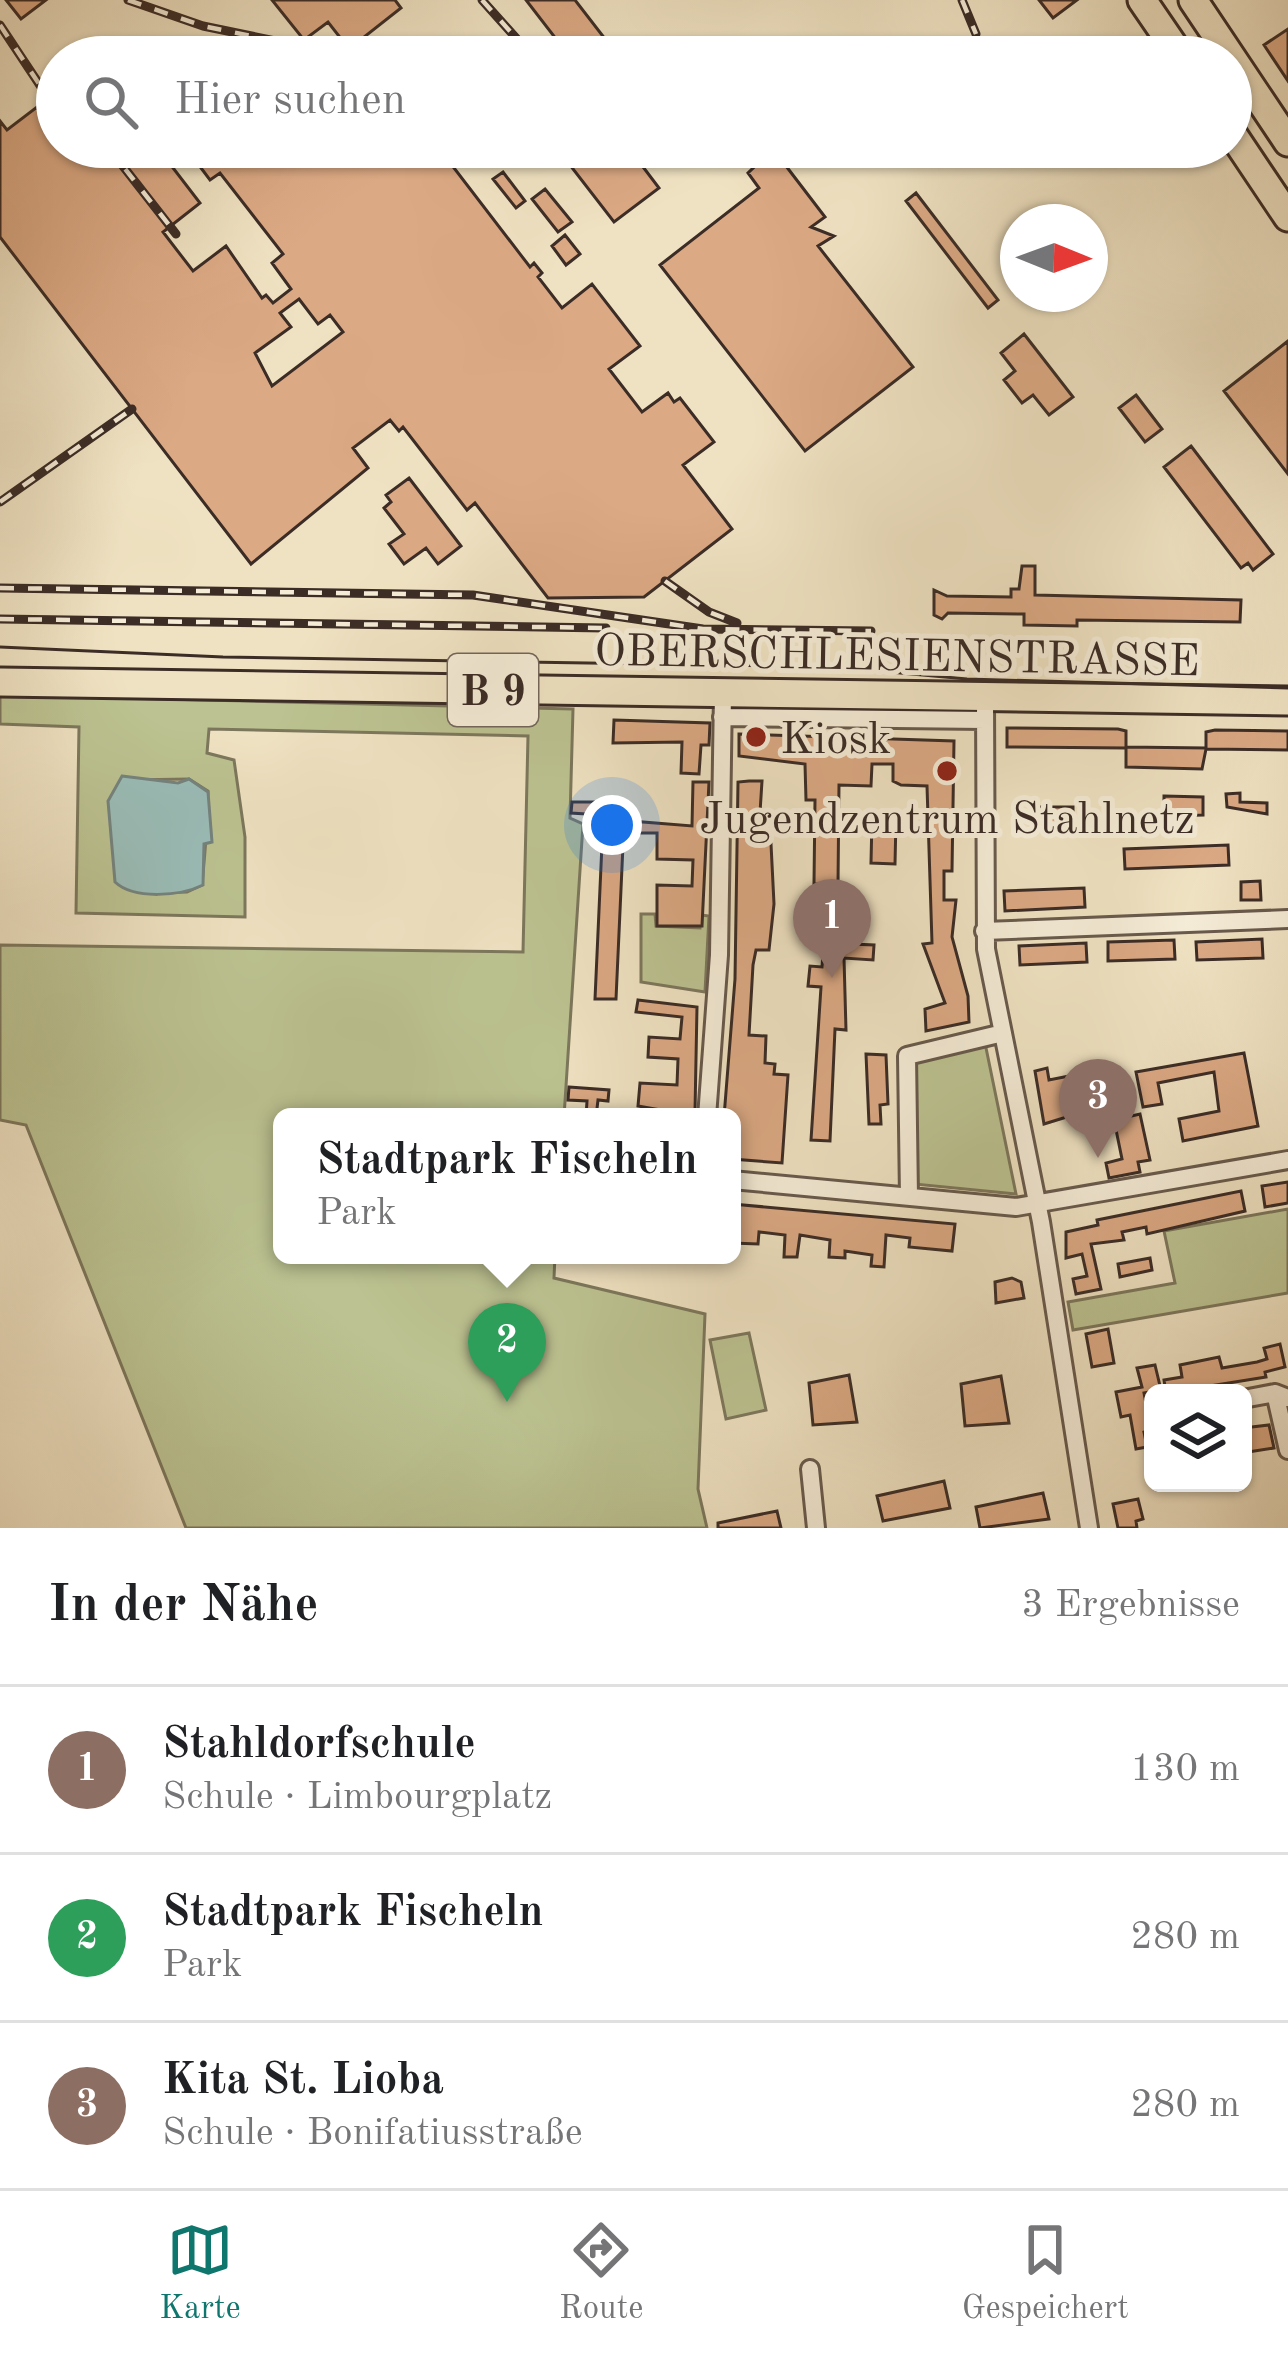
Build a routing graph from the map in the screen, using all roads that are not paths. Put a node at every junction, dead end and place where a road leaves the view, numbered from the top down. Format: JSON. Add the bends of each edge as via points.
{"nodes":[{"id":1,"x":1142,"y":0,"type":"edge"},
{"id":2,"x":1192,"y":0,"type":"edge"},
{"id":3,"x":1166,"y":36,"type":"edge"},
{"id":4,"x":1216,"y":36,"type":"edge"},
{"id":5,"x":1252,"y":89,"type":"edge"},
{"id":6,"x":1288,"y":142,"type":"edge"},
{"id":7,"x":1252,"y":163,"type":"edge"},
{"id":8,"x":1288,"y":217,"type":"edge"},
{"id":9,"x":0,"y":682,"type":"edge"},
{"id":10,"x":1288,"y":701,"type":"edge"},
{"id":11,"x":723,"y":705,"type":"junction"},
{"id":12,"x":985,"y":708,"type":"junction"},
{"id":13,"x":1288,"y":919,"type":"edge"},
{"id":14,"x":984,"y":931,"type":"junction"},
{"id":15,"x":1003,"y":1033,"type":"junction"},
{"id":16,"x":708,"y":1108,"type":"edge"},
{"id":17,"x":1288,"y":1160,"type":"edge"},
{"id":18,"x":741,"y":1181,"type":"edge"},
{"id":19,"x":909,"y":1197,"type":"junction"},
{"id":20,"x":1038,"y":1205,"type":"junction"},
{"id":21,"x":1281,"y":1395,"type":"edge"},
{"id":22,"x":1288,"y":1450,"type":"edge"},
{"id":23,"x":810,"y":1469,"type":"dead end"},
{"id":24,"x":816,"y":1528,"type":"edge"},
{"id":25,"x":1089,"y":1528,"type":"edge"}],
"edges":[{"from":1,"to":3,"type":"main road"},
{"from":2,"to":4,"type":"main road"},
{"from":5,"to":6,"type":"main road"},
{"from":7,"to":8,"type":"main road"},
{"from":9,"to":11,"type":"main road","name":"OBERSCHLESIENSTRASSE","number":"B 9"},
{"from":10,"to":12,"type":"main road","name":"OBERSCHLESIENSTRASSE","number":"B 9"},
{"from":11,"to":12,"type":"main road","name":"OBERSCHLESIENSTRASSE","number":"B 9"},
{"from":11,"to":16,"type":"street"},
{"from":12,"to":14,"type":"street"},
{"from":13,"to":14,"type":"street"},
{"from":14,"to":15,"type":"street"},
{"from":15,"to":19,"type":"street","via":[[907,1056]]},
{"from":15,"to":20,"type":"street"},
{"from":17,"to":20,"type":"street"},
{"from":18,"to":19,"type":"street"},
{"from":19,"to":20,"type":"street"},
{"from":20,"to":25,"type":"street"},
{"from":21,"to":22,"type":"street"},
{"from":23,"to":24,"type":"street"}]}
